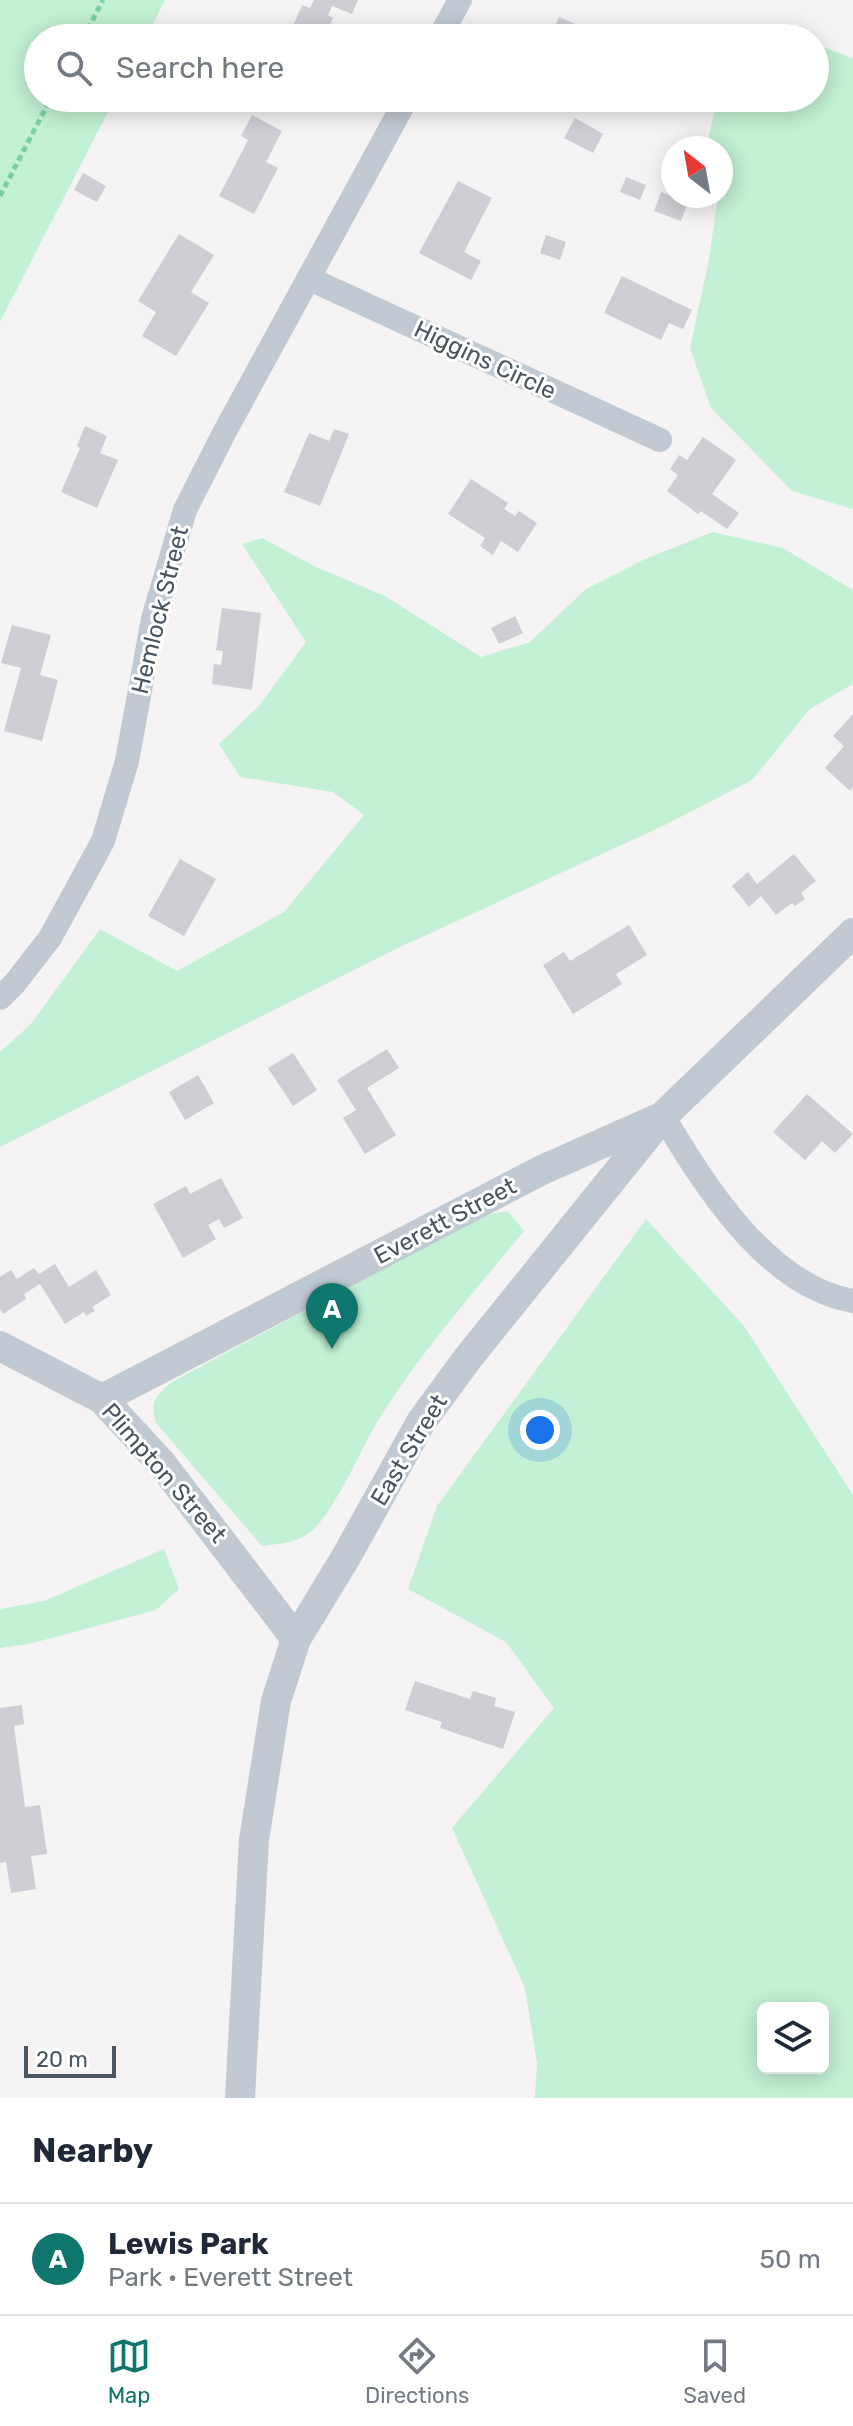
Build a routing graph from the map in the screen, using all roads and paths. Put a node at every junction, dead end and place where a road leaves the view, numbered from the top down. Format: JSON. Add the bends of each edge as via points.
{"nodes":[{"id":1,"x":103,"y":0,"type":"edge"},
{"id":2,"x":460,"y":0,"type":"edge"},
{"id":3,"x":90,"y":24,"type":"edge"},
{"id":4,"x":447,"y":24,"type":"edge"},
{"id":5,"x":44,"y":112,"type":"edge"},
{"id":6,"x":399,"y":112,"type":"edge"},
{"id":7,"x":0,"y":196,"type":"edge"},
{"id":8,"x":310,"y":279,"type":"junction"},
{"id":9,"x":660,"y":440,"type":"dead end"},
{"id":10,"x":853,"y":933,"type":"edge"},
{"id":11,"x":0,"y":998,"type":"edge"},
{"id":12,"x":663,"y":1116,"type":"junction"},
{"id":13,"x":853,"y":1301,"type":"edge"},
{"id":14,"x":0,"y":1346,"type":"edge"},
{"id":15,"x":102,"y":1399,"type":"junction"},
{"id":16,"x":296,"y":1639,"type":"junction"},
{"id":17,"x":240,"y":2098,"type":"edge"}],
"edges":[{"from":1,"to":3,"type":"path"},
{"from":2,"to":4,"type":"street"},
{"from":5,"to":7,"type":"path"},
{"from":6,"to":8,"type":"street","name":"Hemlock Street"},
{"from":8,"to":9,"type":"street","name":"Higgins Circle"},
{"from":8,"to":11,"type":"street","name":"Hemlock Street","via":[[185,510],[153,619],[127,761],[103,841],[50,938]]},
{"from":10,"to":12,"type":"street","name":"East Street"},
{"from":12,"to":13,"type":"street","via":[[695,1170],[756,1245],[793,1277]]},
{"from":12,"to":15,"type":"street","name":"Everett Street","via":[[542,1170]]},
{"from":12,"to":16,"type":"street","name":"East Street","via":[[421,1422]]},
{"from":14,"to":15,"type":"street","name":"Plimpton Street"},
{"from":15,"to":16,"type":"street","name":"Plimpton Street","via":[[178,1485]]},
{"from":16,"to":17,"type":"street","name":"East Street","via":[[276,1701],[254,1840]]}]}
